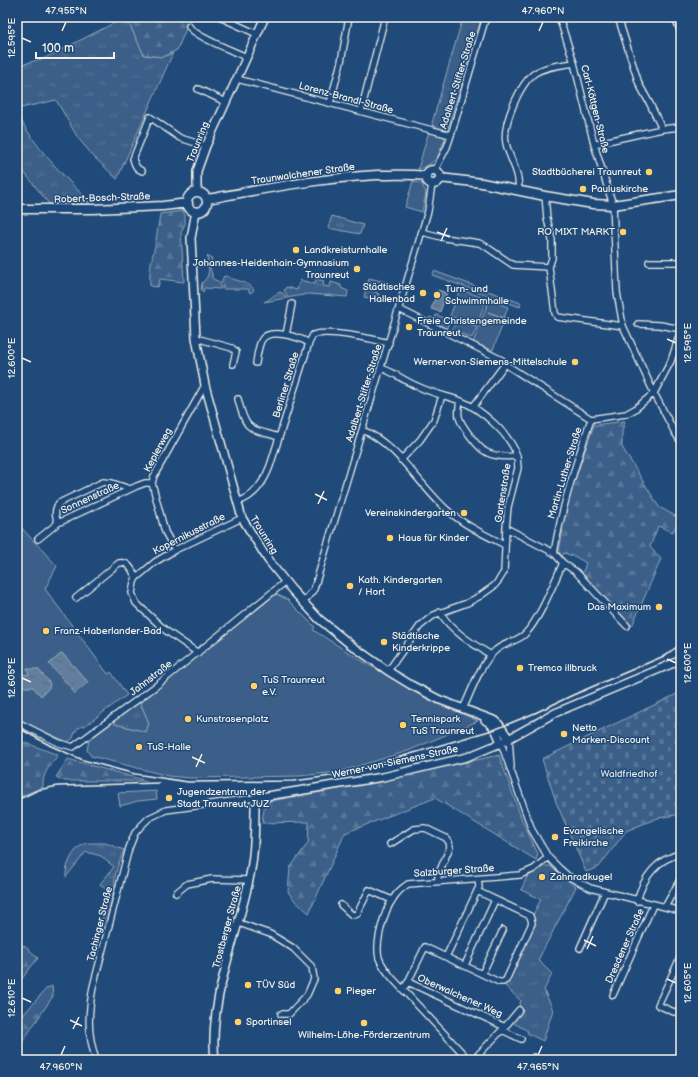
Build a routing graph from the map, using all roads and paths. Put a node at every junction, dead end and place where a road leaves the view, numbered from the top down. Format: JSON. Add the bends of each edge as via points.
{"nodes":[{"id":1,"x":265,"y":17,"type":"edge"},
{"id":2,"x":349,"y":17,"type":"edge"},
{"id":3,"x":385,"y":17,"type":"edge"},
{"id":4,"x":486,"y":17,"type":"edge"},
{"id":5,"x":559,"y":17,"type":"edge"},
{"id":6,"x":618,"y":17,"type":"edge"},
{"id":7,"x":675,"y":17,"type":"edge"},
{"id":8,"x":222,"y":18,"type":"dead end"},
{"id":9,"x":189,"y":26,"type":"dead end"},
{"id":10,"x":681,"y":33,"type":"edge"},
{"id":11,"x":257,"y":34,"type":"junction"},
{"id":12,"x":246,"y":57,"type":"junction"},
{"id":13,"x":574,"y":63,"type":"junction"},
{"id":14,"x":237,"y":79,"type":"junction"},
{"id":15,"x":198,"y":89,"type":"dead end"},
{"id":16,"x":226,"y":102,"type":"junction"},
{"id":17,"x":330,"y":103,"type":"junction"},
{"id":18,"x":361,"y":111,"type":"junction"},
{"id":19,"x":681,"y":127,"type":"edge"},
{"id":20,"x":662,"y":129,"type":"junction"},
{"id":21,"x":451,"y":135,"type":"junction"},
{"id":22,"x":594,"y":144,"type":"junction"},
{"id":23,"x":206,"y":146,"type":"junction"},
{"id":24,"x":142,"y":171,"type":"dead end"},
{"id":25,"x":438,"y":174,"type":"junction"},
{"id":26,"x":426,"y":176,"type":"junction"},
{"id":27,"x":432,"y":184,"type":"junction"},
{"id":28,"x":518,"y":190,"type":"junction"},
{"id":29,"x":197,"y":192,"type":"junction"},
{"id":30,"x":681,"y":195,"type":"edge"},
{"id":31,"x":545,"y":196,"type":"junction"},
{"id":32,"x":207,"y":199,"type":"junction"},
{"id":33,"x":188,"y":203,"type":"junction"},
{"id":34,"x":613,"y":205,"type":"junction"},
{"id":35,"x":17,"y":209,"type":"edge"},
{"id":36,"x":196,"y":211,"type":"junction"},
{"id":37,"x":422,"y":232,"type":"junction"},
{"id":38,"x":649,"y":262,"type":"dead end"},
{"id":39,"x":679,"y":262,"type":"dead end"},
{"id":40,"x":549,"y":267,"type":"junction"},
{"id":41,"x":292,"y":304,"type":"dead end"},
{"id":42,"x":399,"y":309,"type":"junction"},
{"id":43,"x":638,"y":324,"type":"dead end"},
{"id":44,"x":623,"y":326,"type":"junction"},
{"id":45,"x":681,"y":329,"type":"edge"},
{"id":46,"x":286,"y":335,"type":"junction"},
{"id":47,"x":196,"y":338,"type":"junction"},
{"id":48,"x":309,"y":343,"type":"junction"},
{"id":49,"x":388,"y":343,"type":"junction"},
{"id":50,"x":233,"y":364,"type":"dead end"},
{"id":51,"x":256,"y":364,"type":"dead end"},
{"id":52,"x":505,"y":364,"type":"junction"},
{"id":53,"x":381,"y":368,"type":"junction"},
{"id":54,"x":205,"y":385,"type":"junction"},
{"id":55,"x":654,"y":393,"type":"junction"},
{"id":56,"x":442,"y":396,"type":"junction"},
{"id":57,"x":238,"y":399,"type":"dead end"},
{"id":58,"x":460,"y":401,"type":"junction"},
{"id":59,"x":473,"y":407,"type":"junction"},
{"id":60,"x":591,"y":419,"type":"junction"},
{"id":61,"x":362,"y":430,"type":"junction"},
{"id":62,"x":279,"y":437,"type":"junction"},
{"id":63,"x":681,"y":442,"type":"edge"},
{"id":64,"x":517,"y":456,"type":"junction"},
{"id":65,"x":401,"y":460,"type":"junction"},
{"id":66,"x":152,"y":483,"type":"junction"},
{"id":67,"x":130,"y":489,"type":"junction"},
{"id":68,"x":238,"y":502,"type":"junction"},
{"id":69,"x":242,"y":518,"type":"junction"},
{"id":70,"x":58,"y":523,"type":"junction"},
{"id":71,"x":506,"y":528,"type":"junction"},
{"id":72,"x":38,"y":539,"type":"dead end"},
{"id":73,"x":505,"y":545,"type":"junction"},
{"id":74,"x":175,"y":550,"type":"junction"},
{"id":75,"x":554,"y":553,"type":"junction"},
{"id":76,"x":563,"y":563,"type":"junction"},
{"id":77,"x":136,"y":578,"type":"junction"},
{"id":78,"x":285,"y":582,"type":"junction"},
{"id":79,"x":76,"y":598,"type":"dead end"},
{"id":80,"x":303,"y":603,"type":"junction"},
{"id":81,"x":440,"y":612,"type":"junction"},
{"id":82,"x":627,"y":626,"type":"dead end"},
{"id":83,"x":198,"y":652,"type":"junction"},
{"id":84,"x":491,"y":655,"type":"junction"},
{"id":85,"x":681,"y":660,"type":"edge"},
{"id":86,"x":388,"y":671,"type":"junction"},
{"id":87,"x":463,"y":709,"type":"junction"},
{"id":88,"x":480,"y":716,"type":"junction"},
{"id":89,"x":17,"y":722,"type":"edge"},
{"id":90,"x":509,"y":739,"type":"junction"},
{"id":91,"x":501,"y":743,"type":"junction"},
{"id":92,"x":511,"y":769,"type":"junction"},
{"id":93,"x":255,"y":798,"type":"junction"},
{"id":94,"x":166,"y":810,"type":"joint"},
{"id":95,"x":390,"y":844,"type":"dead end"},
{"id":96,"x":681,"y":854,"type":"edge"},
{"id":97,"x":548,"y":857,"type":"junction"},
{"id":98,"x":681,"y":878,"type":"edge"},
{"id":99,"x":478,"y":879,"type":"junction"},
{"id":100,"x":249,"y":880,"type":"junction"},
{"id":101,"x":438,"y":882,"type":"junction"},
{"id":102,"x":477,"y":891,"type":"junction"},
{"id":103,"x":606,"y":892,"type":"junction"},
{"id":104,"x":176,"y":894,"type":"dead end"},
{"id":105,"x":392,"y":900,"type":"junction"},
{"id":106,"x":495,"y":900,"type":"junction"},
{"id":107,"x":636,"y":900,"type":"junction"},
{"id":108,"x":342,"y":905,"type":"dead end"},
{"id":109,"x":653,"y":905,"type":"junction"},
{"id":110,"x":665,"y":907,"type":"junction"},
{"id":111,"x":681,"y":911,"type":"edge"},
{"id":112,"x":239,"y":923,"type":"junction"},
{"id":113,"x":503,"y":930,"type":"dead end"},
{"id":114,"x":580,"y":948,"type":"dead end"},
{"id":115,"x":681,"y":956,"type":"edge"},
{"id":116,"x":446,"y":957,"type":"junction"},
{"id":117,"x":465,"y":965,"type":"junction"},
{"id":118,"x":482,"y":974,"type":"junction"},
{"id":119,"x":408,"y":982,"type":"junction"},
{"id":120,"x":403,"y":989,"type":"junction"},
{"id":121,"x":613,"y":994,"type":"dead end"},
{"id":122,"x":519,"y":1010,"type":"dead end"},
{"id":123,"x":674,"y":1012,"type":"dead end"},
{"id":124,"x":281,"y":1014,"type":"dead end"},
{"id":125,"x":504,"y":1028,"type":"junction"},
{"id":126,"x":521,"y":1039,"type":"dead end"},
{"id":127,"x":96,"y":1060,"type":"edge"},
{"id":128,"x":215,"y":1060,"type":"edge"},
{"id":129,"x":469,"y":1060,"type":"edge"},
{"id":130,"x":473,"y":1060,"type":"edge"}],
"edges":[{"from":1,"to":11,"type":"street","name":"Traunring"},
{"from":2,"to":17,"type":"street"},
{"from":3,"to":18,"type":"street"},
{"from":4,"to":21,"type":"street","name":"Adalbert-Stifter-Straße"},
{"from":5,"to":13,"type":"street","name":"Carl-Köttgen-Straße"},
{"from":6,"to":20,"type":"street","via":[[639,84]]},
{"from":7,"to":10,"type":"street"},
{"from":8,"to":11,"type":"street"},
{"from":9,"to":12,"type":"street","via":[[198,35]]},
{"from":11,"to":12,"type":"street","name":"Traunring"},
{"from":12,"to":14,"type":"street","name":"Traunring"},
{"from":13,"to":22,"type":"street","name":"Carl-Köttgen-Straße"},
{"from":13,"to":28,"type":"street","via":[[535,73],[527,81],[512,108],[505,140],[519,180]]},
{"from":14,"to":16,"type":"street","name":"Traunring"},
{"from":14,"to":17,"type":"street","name":"Lorenz-Brandl-Straße"},
{"from":15,"to":16,"type":"street"},
{"from":16,"to":23,"type":"street","name":"Traunring"},
{"from":17,"to":18,"type":"street","name":"Lorenz-Brandl-Straße"},
{"from":18,"to":21,"type":"street","name":"Lorenz-Brandl-Straße"},
{"from":19,"to":20,"type":"street"},
{"from":20,"to":22,"type":"street"},
{"from":21,"to":25,"type":"street","name":"Adalbert-Stifter-Straße"},
{"from":22,"to":34,"type":"street","name":"Carl-Köttgen-Straße"},
{"from":23,"to":24,"type":"street","via":[[180,138],[150,117],[133,160],[138,170]]},
{"from":23,"to":29,"type":"street","name":"Traunring","via":[[197,171]]},
{"from":25,"to":26,"type":"main road","via":[[429,171]]},
{"from":25,"to":27,"type":"main road","via":[[436,183]]},
{"from":25,"to":28,"type":"main road"},
{"from":26,"to":27,"type":"main road"},
{"from":26,"to":32,"type":"main road","name":"Traunwalchener Straße","via":[[406,174],[346,177]]},
{"from":27,"to":37,"type":"street","name":"Adalbert-Stifter-Straße"},
{"from":28,"to":31,"type":"main road"},
{"from":29,"to":32,"type":"main road","via":[[204,194]]},
{"from":29,"to":33,"type":"main road","via":[[190,195]]},
{"from":30,"to":34,"type":"main road"},
{"from":31,"to":34,"type":"main road","via":[[584,204]]},
{"from":31,"to":40,"type":"street","via":[[546,218],[552,240]]},
{"from":32,"to":36,"type":"main road","via":[[205,208]]},
{"from":33,"to":35,"type":"main road","name":"Robert-Bosch-Straße","via":[[93,209]]},
{"from":33,"to":36,"type":"main road","via":[[190,208]]},
{"from":34,"to":44,"type":"street","name":"Carl-Köttgen-Straße","via":[[617,292]]},
{"from":36,"to":47,"type":"street","name":"Traunring","via":[[191,238]]},
{"from":37,"to":40,"type":"street","via":[[479,243],[513,265]]},
{"from":37,"to":42,"type":"street","name":"Adalbert-Stifter-Straße"},
{"from":38,"to":39,"type":"street"},
{"from":40,"to":44,"type":"street","via":[[553,310],[557,317]]},
{"from":41,"to":46,"type":"street"},
{"from":42,"to":49,"type":"street","name":"Adalbert-Stifter-Straße"},
{"from":42,"to":52,"type":"street","name":"Martin-Luther-Straße","via":[[500,358]]},
{"from":43,"to":45,"type":"street"},
{"from":44,"to":55,"type":"street","name":"Carl-Köttgen-Straße"},
{"from":45,"to":55,"type":"street","name":"Martin-Luther-Straße","via":[[671,361]]},
{"from":46,"to":48,"type":"street"},
{"from":46,"to":51,"type":"street","via":[[274,335],[261,340]]},
{"from":47,"to":50,"type":"street","via":[[232,348],[236,352]]},
{"from":47,"to":54,"type":"street","name":"Traunring"},
{"from":48,"to":49,"type":"street","name":"Berliner Straße","via":[[313,335],[323,333],[372,338]]},
{"from":48,"to":62,"type":"street","name":"Berliner Straße"},
{"from":49,"to":53,"type":"street","name":"Adalbert-Stifter-Straße"},
{"from":52,"to":59,"type":"street"},
{"from":52,"to":60,"type":"street","name":"Martin-Luther-Straße"},
{"from":53,"to":56,"type":"street","name":"Gartenstraße"},
{"from":53,"to":61,"type":"street","name":"Adalbert-Stifter-Straße"},
{"from":54,"to":66,"type":"street","name":"Keplerweg"},
{"from":54,"to":68,"type":"street","name":"Traunring"},
{"from":55,"to":60,"type":"street","name":"Martin-Luther-Straße","via":[[626,414]]},
{"from":55,"to":63,"type":"street","name":"Carl-Köttgen-Straße"},
{"from":56,"to":58,"type":"street","name":"Gartenstraße"},
{"from":56,"to":65,"type":"street","via":[[434,420]]},
{"from":57,"to":62,"type":"street","via":[[247,425]]},
{"from":58,"to":59,"type":"street","name":"Gartenstraße"},
{"from":58,"to":64,"type":"street","name":"Gartenstraße","via":[[459,419],[477,446],[496,456]]},
{"from":59,"to":64,"type":"street","name":"Gartenstraße","via":[[507,438]]},
{"from":60,"to":75,"type":"street","name":"Martin-Luther-Straße","via":[[566,496]]},
{"from":61,"to":65,"type":"street"},
{"from":61,"to":80,"type":"street","name":"Adalbert-Stifter-Straße","via":[[314,589]]},
{"from":62,"to":68,"type":"street","name":"Berliner Straße","via":[[263,483],[249,497]]},
{"from":64,"to":71,"type":"street","name":"Gartenstraße","via":[[518,468],[508,507]]},
{"from":65,"to":73,"type":"street","via":[[447,510],[476,530]]},
{"from":66,"to":67,"type":"street","name":"Sonnenstraße"},
{"from":66,"to":74,"type":"street","name":"Keplerweg","via":[[165,532]]},
{"from":67,"to":70,"type":"street","name":"Sonnenstraße"},
{"from":67,"to":70,"type":"street","name":"Sonnenstraße","via":[[103,482],[59,503],[55,509]]},
{"from":68,"to":69,"type":"street","name":"Traunring"},
{"from":69,"to":74,"type":"street","name":"Kopernikusstraße"},
{"from":69,"to":78,"type":"street","name":"Traunring"},
{"from":70,"to":72,"type":"street","name":"Sonnenstraße"},
{"from":71,"to":73,"type":"street"},
{"from":71,"to":75,"type":"street","name":"Gartenstraße"},
{"from":73,"to":81,"type":"street","via":[[504,572],[494,586],[467,603]]},
{"from":74,"to":77,"type":"street","name":"Kopernikusstraße"},
{"from":75,"to":76,"type":"street"},
{"from":76,"to":82,"type":"street","via":[[576,572]]},
{"from":76,"to":84,"type":"street","via":[[534,622],[524,634]]},
{"from":77,"to":79,"type":"street","via":[[126,563],[119,563]]},
{"from":77,"to":83,"type":"street","via":[[132,588],[136,603],[165,630]]},
{"from":78,"to":80,"type":"street","name":"Traunring"},
{"from":78,"to":83,"type":"street","name":"Jahnstraße"},
{"from":80,"to":86,"type":"street","name":"Traunring","via":[[329,628]]},
{"from":81,"to":84,"type":"street","via":[[445,620],[473,644]]},
{"from":81,"to":86,"type":"street","via":[[420,626]]},
{"from":83,"to":89,"type":"street","name":"Jahnstraße","via":[[73,747],[59,743]]},
{"from":84,"to":87,"type":"street","via":[[477,677]]},
{"from":85,"to":90,"type":"street","name":"Werner-von-Siemens-Straße","via":[[555,713]]},
{"from":86,"to":87,"type":"street","name":"Traunring","via":[[422,691]]},
{"from":87,"to":88,"type":"street","name":"Traunring"},
{"from":88,"to":90,"type":"street","name":"Traunring","via":[[496,721]]},
{"from":88,"to":91,"type":"street","name":"Traunring","via":[[493,725]]},
{"from":90,"to":91,"type":"street","name":"Werner-von-Siemens-Straße"},
{"from":90,"to":92,"type":"street"},
{"from":91,"to":92,"type":"street"},
{"from":91,"to":93,"type":"street","name":"Werner-von-Siemens-Straße","via":[[467,757],[383,777]]},
{"from":92,"to":97,"type":"street","via":[[532,830]]},
{"from":93,"to":94,"type":"street","name":"Werner-von-Siemens-Straße"},
{"from":93,"to":100,"type":"street","name":"Trostberger Straße","via":[[255,842]]},
{"from":94,"to":127,"type":"street","name":"Tachinger Straße","via":[[149,818],[141,826],[129,848],[89,1008],[90,1039]]},
{"from":95,"to":101,"type":"street","via":[[414,829],[425,828],[446,838],[450,847],[438,875]]},
{"from":96,"to":107,"type":"street","via":[[660,862],[651,871]]},
{"from":97,"to":99,"type":"street","name":"Salzburger Straße","via":[[534,869],[520,874]]},
{"from":97,"to":103,"type":"street","via":[[571,878],[590,888]]},
{"from":98,"to":110,"type":"street"},
{"from":99,"to":101,"type":"street","name":"Salzburger Straße"},
{"from":99,"to":102,"type":"street"},
{"from":100,"to":104,"type":"street","via":[[212,879],[187,884]]},
{"from":100,"to":112,"type":"street","name":"Trostberger Straße"},
{"from":101,"to":105,"type":"street","name":"Salzburger Straße","via":[[408,884]]},
{"from":102,"to":106,"type":"street"},
{"from":102,"to":116,"type":"street"},
{"from":103,"to":107,"type":"street"},
{"from":103,"to":114,"type":"street"},
{"from":105,"to":108,"type":"street","via":[[369,890],[357,914],[352,915]]},
{"from":105,"to":120,"type":"street","name":"Salzburger Straße","via":[[381,930],[379,957],[383,967]]},
{"from":106,"to":117,"type":"street"},
{"from":106,"to":118,"type":"street","via":[[530,916],[532,923],[506,980],[499,982]]},
{"from":107,"to":109,"type":"street"},
{"from":109,"to":110,"type":"street"},
{"from":109,"to":121,"type":"street","name":"Dresdener Straße"},
{"from":110,"to":111,"type":"street"},
{"from":112,"to":124,"type":"street","via":[[270,934],[293,948],[312,967],[314,980],[307,995],[289,1014]]},
{"from":112,"to":128,"type":"street","name":"Trostberger Straße","via":[[220,995],[215,1024]]},
{"from":113,"to":118,"type":"street"},
{"from":115,"to":123,"type":"street","via":[[658,1005]]},
{"from":116,"to":117,"type":"street"},
{"from":116,"to":119,"type":"street","via":[[425,947]]},
{"from":117,"to":118,"type":"street"},
{"from":119,"to":120,"type":"street"},
{"from":119,"to":125,"type":"street","name":"Oberwalchener Weg"},
{"from":120,"to":129,"type":"street","name":"Salzburger Straße"},
{"from":122,"to":125,"type":"street"},
{"from":125,"to":126,"type":"street","name":"Oberwalchener Weg"},
{"from":125,"to":130,"type":"street"}]}
